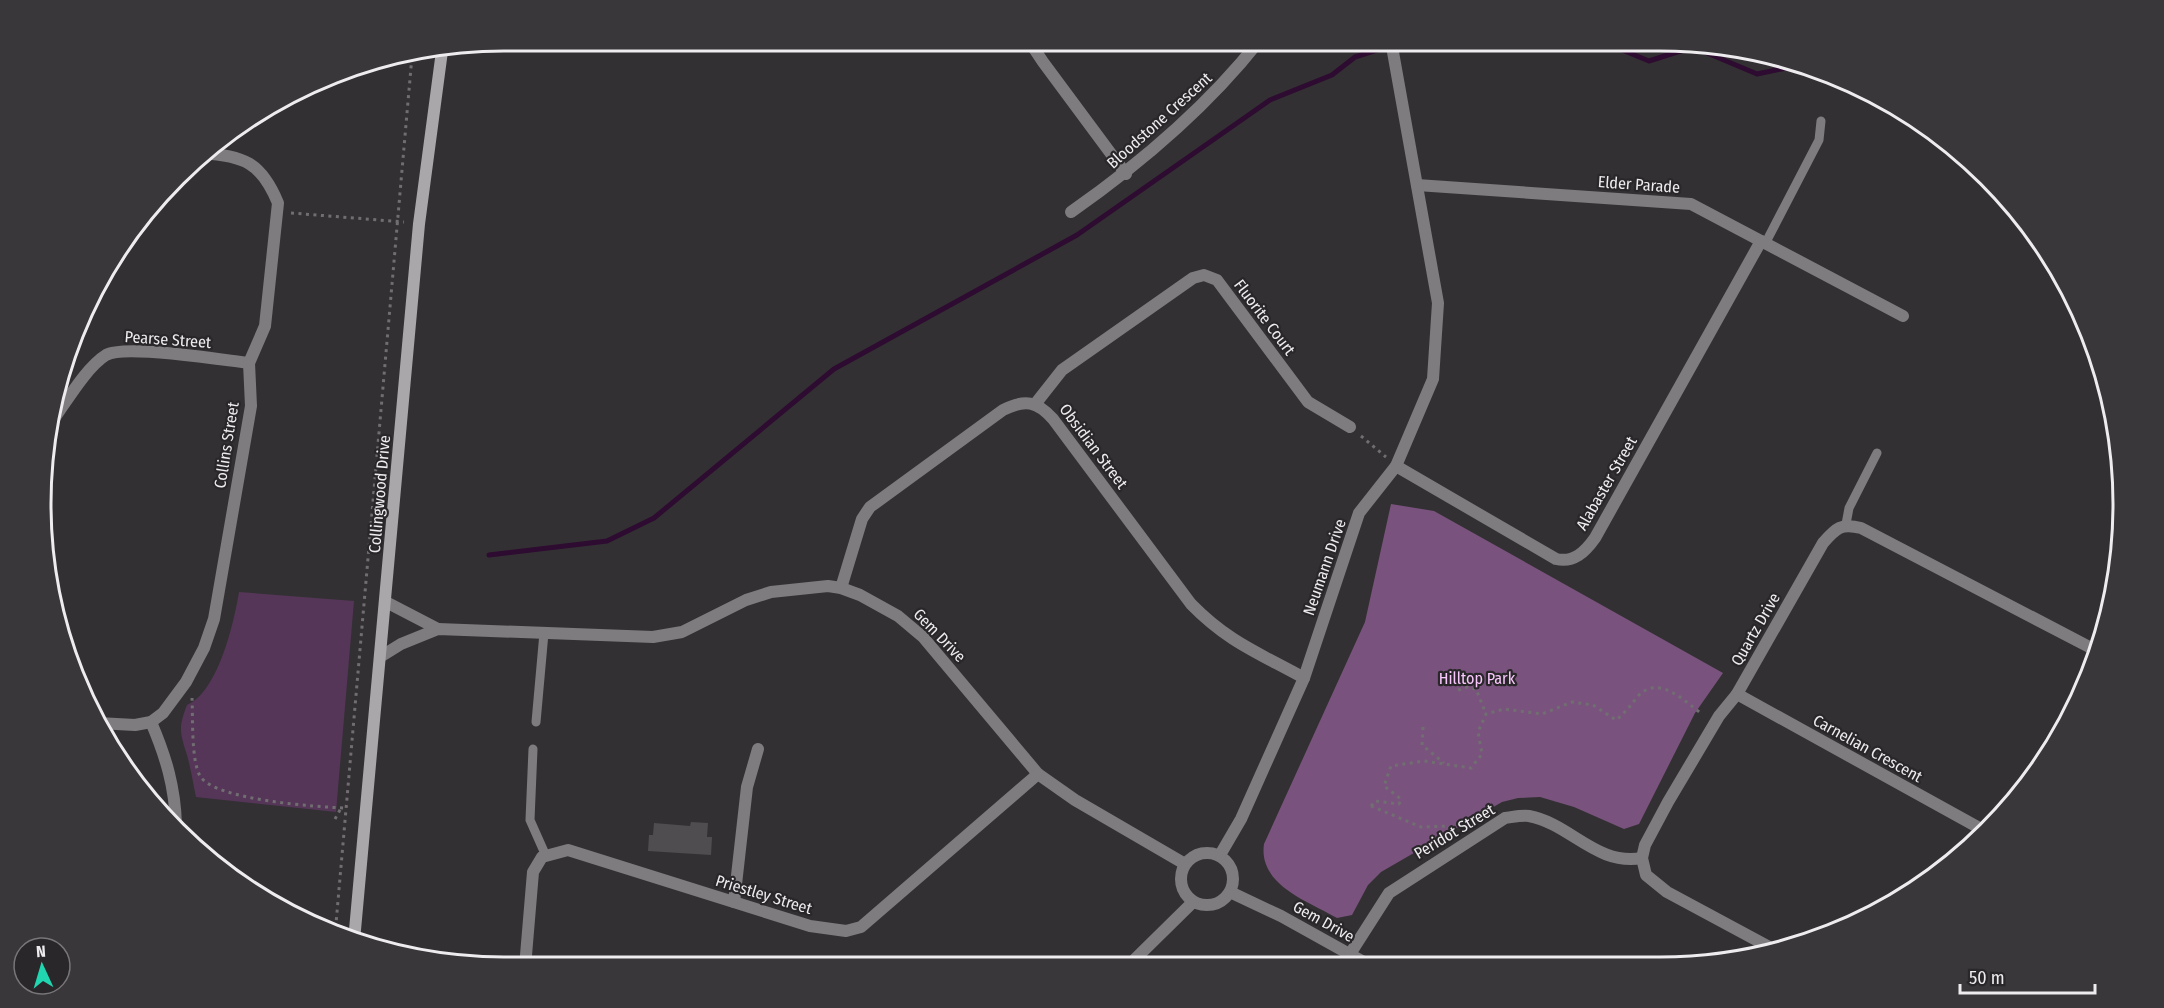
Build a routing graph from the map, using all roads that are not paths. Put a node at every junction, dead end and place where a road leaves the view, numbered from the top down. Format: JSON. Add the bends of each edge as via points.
{"nodes":[{"id":1,"x":1036,"y":51,"type":"edge"},
{"id":2,"x":1251,"y":51,"type":"edge"},
{"id":3,"x":1392,"y":51,"type":"edge"},
{"id":4,"x":441,"y":56,"type":"edge"},
{"id":5,"x":1821,"y":121,"type":"dead end"},
{"id":6,"x":216,"y":154,"type":"edge"},
{"id":7,"x":1126,"y":174,"type":"junction"},
{"id":8,"x":1417,"y":186,"type":"junction"},
{"id":9,"x":1071,"y":212,"type":"dead end"},
{"id":10,"x":1763,"y":242,"type":"junction"},
{"id":11,"x":1903,"y":316,"type":"dead end"},
{"id":12,"x":249,"y":363,"type":"junction"},
{"id":13,"x":1036,"y":403,"type":"junction"},
{"id":14,"x":61,"y":409,"type":"edge"},
{"id":15,"x":1350,"y":427,"type":"road end"},
{"id":16,"x":1877,"y":453,"type":"dead end"},
{"id":17,"x":1396,"y":466,"type":"junction"},
{"id":18,"x":1846,"y":524,"type":"junction"},
{"id":19,"x":841,"y":588,"type":"junction"},
{"id":20,"x":386,"y":602,"type":"junction"},
{"id":21,"x":438,"y":629,"type":"junction"},
{"id":22,"x":544,"y":633,"type":"junction"},
{"id":23,"x":2090,"y":647,"type":"edge"},
{"id":24,"x":380,"y":657,"type":"junction"},
{"id":25,"x":1304,"y":678,"type":"junction"},
{"id":26,"x":1737,"y":694,"type":"junction"},
{"id":27,"x":151,"y":722,"type":"junction"},
{"id":28,"x":536,"y":722,"type":"dead end"},
{"id":29,"x":109,"y":724,"type":"edge"},
{"id":30,"x":533,"y":748,"type":"dead end"},
{"id":31,"x":758,"y":749,"type":"dead end"},
{"id":32,"x":1038,"y":774,"type":"junction"},
{"id":33,"x":175,"y":815,"type":"edge"},
{"id":34,"x":1977,"y":827,"type":"edge"},
{"id":35,"x":1220,"y":855,"type":"junction"},
{"id":36,"x":546,"y":856,"type":"junction"},
{"id":37,"x":1642,"y":858,"type":"junction"},
{"id":38,"x":1185,"y":864,"type":"junction"},
{"id":39,"x":1230,"y":892,"type":"junction"},
{"id":40,"x":734,"y":902,"type":"junction"},
{"id":41,"x":1193,"y":902,"type":"junction"},
{"id":42,"x":355,"y":932,"type":"edge"},
{"id":43,"x":1763,"y":945,"type":"edge"},
{"id":44,"x":1350,"y":954,"type":"junction"},
{"id":45,"x":526,"y":957,"type":"edge"},
{"id":46,"x":1137,"y":957,"type":"edge"},
{"id":47,"x":1355,"y":957,"type":"edge"}],
"edges":[{"from":1,"to":7,"type":"street"},
{"from":2,"to":7,"type":"street","name":"Bloodstone Crescent","via":[[1226,83]]},
{"from":3,"to":8,"type":"street","name":"Neumann Drive"},
{"from":4,"to":20,"type":"main road","name":"Collingwood Drive","via":[[419,224]]},
{"from":5,"to":10,"type":"lane","via":[[1820,140]]},
{"from":6,"to":12,"type":"street","name":"Collins Street","via":[[234,156],[255,165],[278,203],[265,326]]},
{"from":7,"to":9,"type":"street","name":"Bloodstone Crescent"},
{"from":8,"to":10,"type":"street","name":"Elder Parade","via":[[1691,204]]},
{"from":8,"to":17,"type":"street","name":"Neumann Drive","via":[[1438,303],[1433,379]]},
{"from":10,"to":11,"type":"street","name":"Elder Parade"},
{"from":10,"to":17,"type":"street","name":"Alabaster Street","via":[[1595,538],[1578,556],[1566,562],[1556,560]]},
{"from":12,"to":14,"type":"street","name":"Pearse Street","via":[[123,351],[108,354],[94,365]]},
{"from":12,"to":27,"type":"street","name":"Collins Street","via":[[251,406],[214,619],[186,682],[163,713]]},
{"from":13,"to":15,"type":"street","name":"Fluorite Court","via":[[1062,370],[1194,278],[1204,275],[1217,280],[1308,402]]},
{"from":13,"to":19,"type":"street","name":"Obsidian Street","via":[[1017,403],[1003,410],[870,507],[862,519]]},
{"from":13,"to":25,"type":"street","name":"Obsidian Street","via":[[1053,419],[1212,626]]},
{"from":16,"to":18,"type":"lane","via":[[1849,508]]},
{"from":17,"to":25,"type":"street","name":"Neumann Drive","via":[[1359,513]]},
{"from":18,"to":23,"type":"street","via":[[1861,528]]},
{"from":18,"to":26,"type":"street","name":"Quartz Drive","via":[[1823,543]]},
{"from":19,"to":22,"type":"street","name":"Gem Drive","via":[[771,592],[682,632],[652,637]]},
{"from":19,"to":32,"type":"street","name":"Gem Drive","via":[[898,616],[923,637]]},
{"from":20,"to":21,"type":"street","name":"Gem Drive"},
{"from":20,"to":24,"type":"main road","name":"Collingwood Drive"},
{"from":21,"to":22,"type":"street","name":"Gem Drive"},
{"from":21,"to":24,"type":"street","name":"Gem Drive"},
{"from":22,"to":28,"type":"lane"},
{"from":24,"to":42,"type":"main road","name":"Collingwood Drive"},
{"from":25,"to":35,"type":"street","name":"Neumann Drive","via":[[1241,819]]},
{"from":26,"to":34,"type":"street","name":"Carnelian Crescent"},
{"from":26,"to":37,"type":"street","name":"Quartz Drive","via":[[1719,716],[1668,802]]},
{"from":27,"to":29,"type":"street"},
{"from":27,"to":33,"type":"street","via":[[173,785]]},
{"from":30,"to":36,"type":"lane","via":[[530,820]]},
{"from":31,"to":40,"type":"street","via":[[747,787]]},
{"from":32,"to":38,"type":"street","name":"Gem Drive"},
{"from":32,"to":40,"type":"street","name":"Priestley Street","via":[[861,927],[828,930]]},
{"from":35,"to":38,"type":"street","via":[[1203,852]]},
{"from":35,"to":39,"type":"street","via":[[1231,868]]},
{"from":36,"to":40,"type":"street","name":"Priestley Street","via":[[568,850]]},
{"from":36,"to":45,"type":"street","via":[[533,872]]},
{"from":37,"to":43,"type":"street","via":[[1646,875],[1667,892]]},
{"from":37,"to":44,"type":"street","name":"Peridot Street","via":[[1612,858],[1551,824],[1528,816],[1505,818],[1389,893]]},
{"from":38,"to":41,"type":"street","via":[[1180,882]]},
{"from":39,"to":41,"type":"street","via":[[1217,903]]},
{"from":39,"to":44,"type":"street","name":"Gem Drive"},
{"from":41,"to":46,"type":"street"},
{"from":44,"to":47,"type":"street","name":"Gem Drive"}]}
